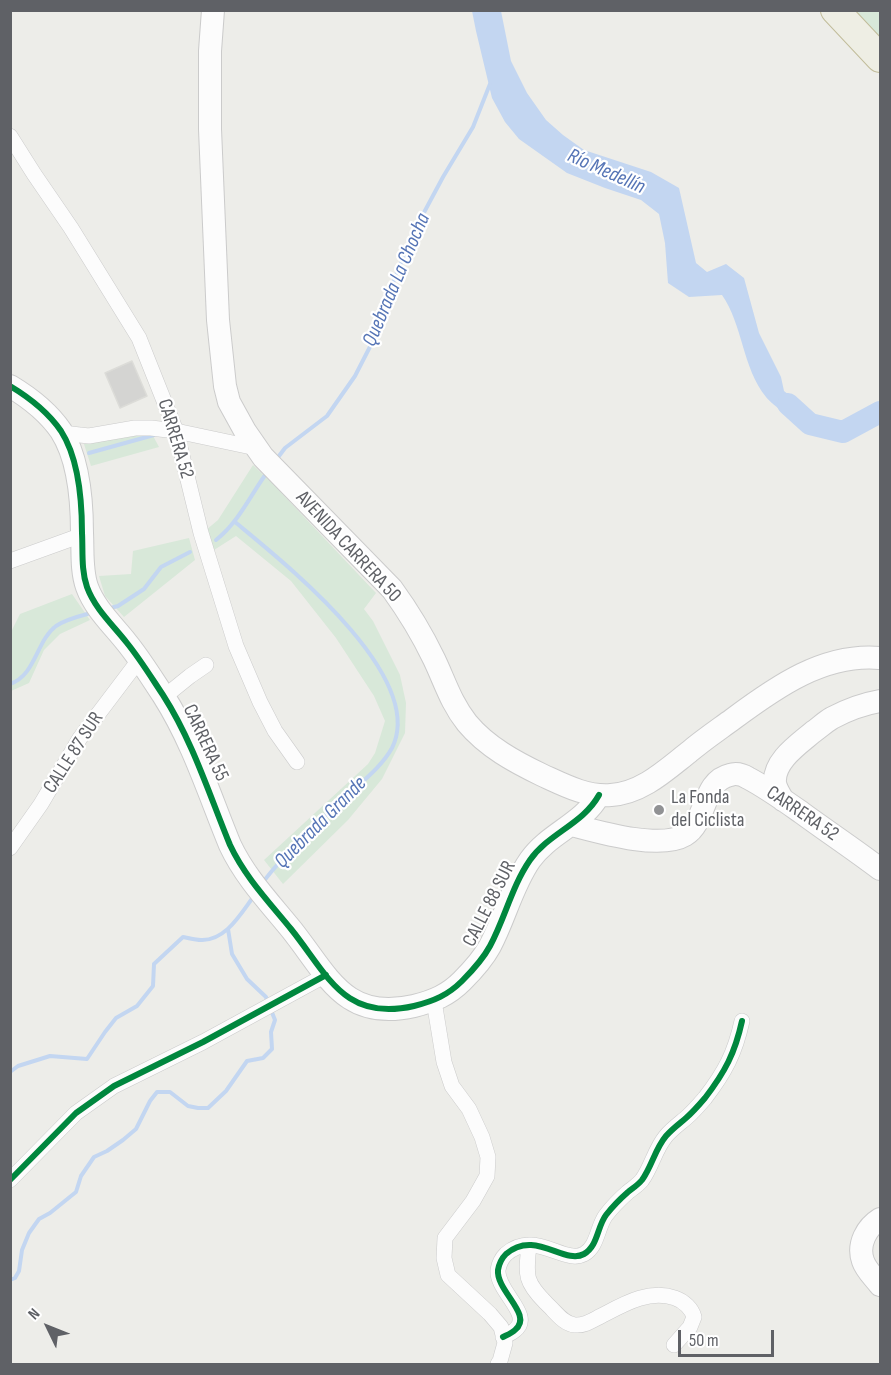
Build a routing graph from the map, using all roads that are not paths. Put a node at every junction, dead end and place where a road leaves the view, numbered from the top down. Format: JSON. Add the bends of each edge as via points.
{"nodes":[{"id":1,"x":213,"y":10,"type":"edge"},
{"id":2,"x":835,"y":10,"type":"edge"},
{"id":3,"x":880,"y":58,"type":"edge"},
{"id":4,"x":10,"y":136,"type":"edge"},
{"id":5,"x":10,"y":386,"type":"edge"},
{"id":6,"x":176,"y":431,"type":"junction"},
{"id":7,"x":62,"y":433,"type":"junction"},
{"id":8,"x":260,"y":452,"type":"junction"},
{"id":9,"x":82,"y":535,"type":"junction"},
{"id":10,"x":10,"y":561,"type":"edge"},
{"id":11,"x":880,"y":658,"type":"edge"},
{"id":12,"x":140,"y":660,"type":"junction"},
{"id":13,"x":206,"y":665,"type":"dead end"},
{"id":14,"x":165,"y":698,"type":"junction"},
{"id":15,"x":880,"y":702,"type":"edge"},
{"id":16,"x":297,"y":762,"type":"dead end"},
{"id":17,"x":599,"y":795,"type":"junction"},
{"id":18,"x":783,"y":800,"type":"junction"},
{"id":19,"x":572,"y":825,"type":"junction"},
{"id":20,"x":10,"y":848,"type":"edge"},
{"id":21,"x":880,"y":869,"type":"edge"},
{"id":22,"x":326,"y":975,"type":"junction"},
{"id":23,"x":434,"y":1001,"type":"junction"},
{"id":24,"x":742,"y":1021,"type":"dead end"},
{"id":25,"x":10,"y":1180,"type":"edge"},
{"id":26,"x":880,"y":1219,"type":"edge"},
{"id":27,"x":529,"y":1245,"type":"junction"},
{"id":28,"x":880,"y":1285,"type":"edge"},
{"id":29,"x":503,"y":1337,"type":"junction"},
{"id":30,"x":674,"y":1345,"type":"dead end"},
{"id":31,"x":498,"y":1365,"type":"edge"}],
"edges":[{"from":1,"to":8,"type":"street","name":"AVENIDA CARRERA 50","via":[[210,129],[218,320],[225,386],[235,416]]},
{"from":2,"to":3,"type":"highway"},
{"from":4,"to":6,"type":"street","name":"CARRERA 52","via":[[138,339]]},
{"from":5,"to":7,"type":"street","name":"CARRERA 55","via":[[40,407]]},
{"from":6,"to":7,"type":"street","via":[[135,428],[88,435]]},
{"from":6,"to":8,"type":"street"},
{"from":6,"to":16,"type":"street","name":"CARRERA 52","via":[[201,533],[236,646],[275,731]]},
{"from":7,"to":9,"type":"street","name":"CARRERA 55","via":[[79,482]]},
{"from":8,"to":17,"type":"street","name":"AVENIDA CARRERA 50","via":[[392,589],[421,634],[452,701],[467,723],[527,768],[581,792]]},
{"from":9,"to":10,"type":"street"},
{"from":9,"to":12,"type":"street","name":"CARRERA 55","via":[[87,587]]},
{"from":11,"to":17,"type":"street","name":"AVENIDA CARRERA 50","via":[[845,658],[791,680],[766,694],[646,784],[625,792]]},
{"from":12,"to":14,"type":"street","name":"CARRERA 55"},
{"from":12,"to":20,"type":"street","name":"CALLE 87 SUR","via":[[80,738]]},
{"from":13,"to":14,"type":"street"},
{"from":14,"to":22,"type":"street","name":"CARRERA 55","via":[[187,738],[237,861]]},
{"from":15,"to":18,"type":"street","via":[[830,719],[786,756],[775,785]]},
{"from":17,"to":19,"type":"street","name":"CALLE 88 SUR"},
{"from":18,"to":19,"type":"street","name":"CARRERA 52","via":[[738,774],[716,783],[693,828],[676,838],[618,837]]},
{"from":18,"to":21,"type":"street","name":"CARRERA 52"},
{"from":19,"to":23,"type":"street","name":"CALLE 88 SUR","via":[[536,853],[489,947],[463,980]]},
{"from":22,"to":23,"type":"street","name":"CARRERA 55","via":[[346,997],[370,1008],[398,1008]]},
{"from":22,"to":25,"type":"street","via":[[114,1086],[76,1113]]},
{"from":23,"to":29,"type":"street","via":[[444,1062],[488,1157],[487,1176],[445,1238],[444,1258],[448,1275],[490,1314],[501,1327]]},
{"from":24,"to":27,"type":"street","via":[[724,1072],[700,1103],[666,1136],[641,1182],[603,1219],[590,1249],[580,1256],[568,1256],[551,1248]]},
{"from":26,"to":28,"type":"street","via":[[867,1230],[861,1248],[868,1271]]},
{"from":27,"to":29,"type":"street","via":[[506,1254],[499,1265],[500,1282],[521,1319],[516,1330]]},
{"from":27,"to":30,"type":"street","via":[[530,1283],[563,1320],[584,1324],[635,1299],[671,1297],[690,1308],[694,1317]]},
{"from":29,"to":31,"type":"street","via":[[506,1343]]}]}
